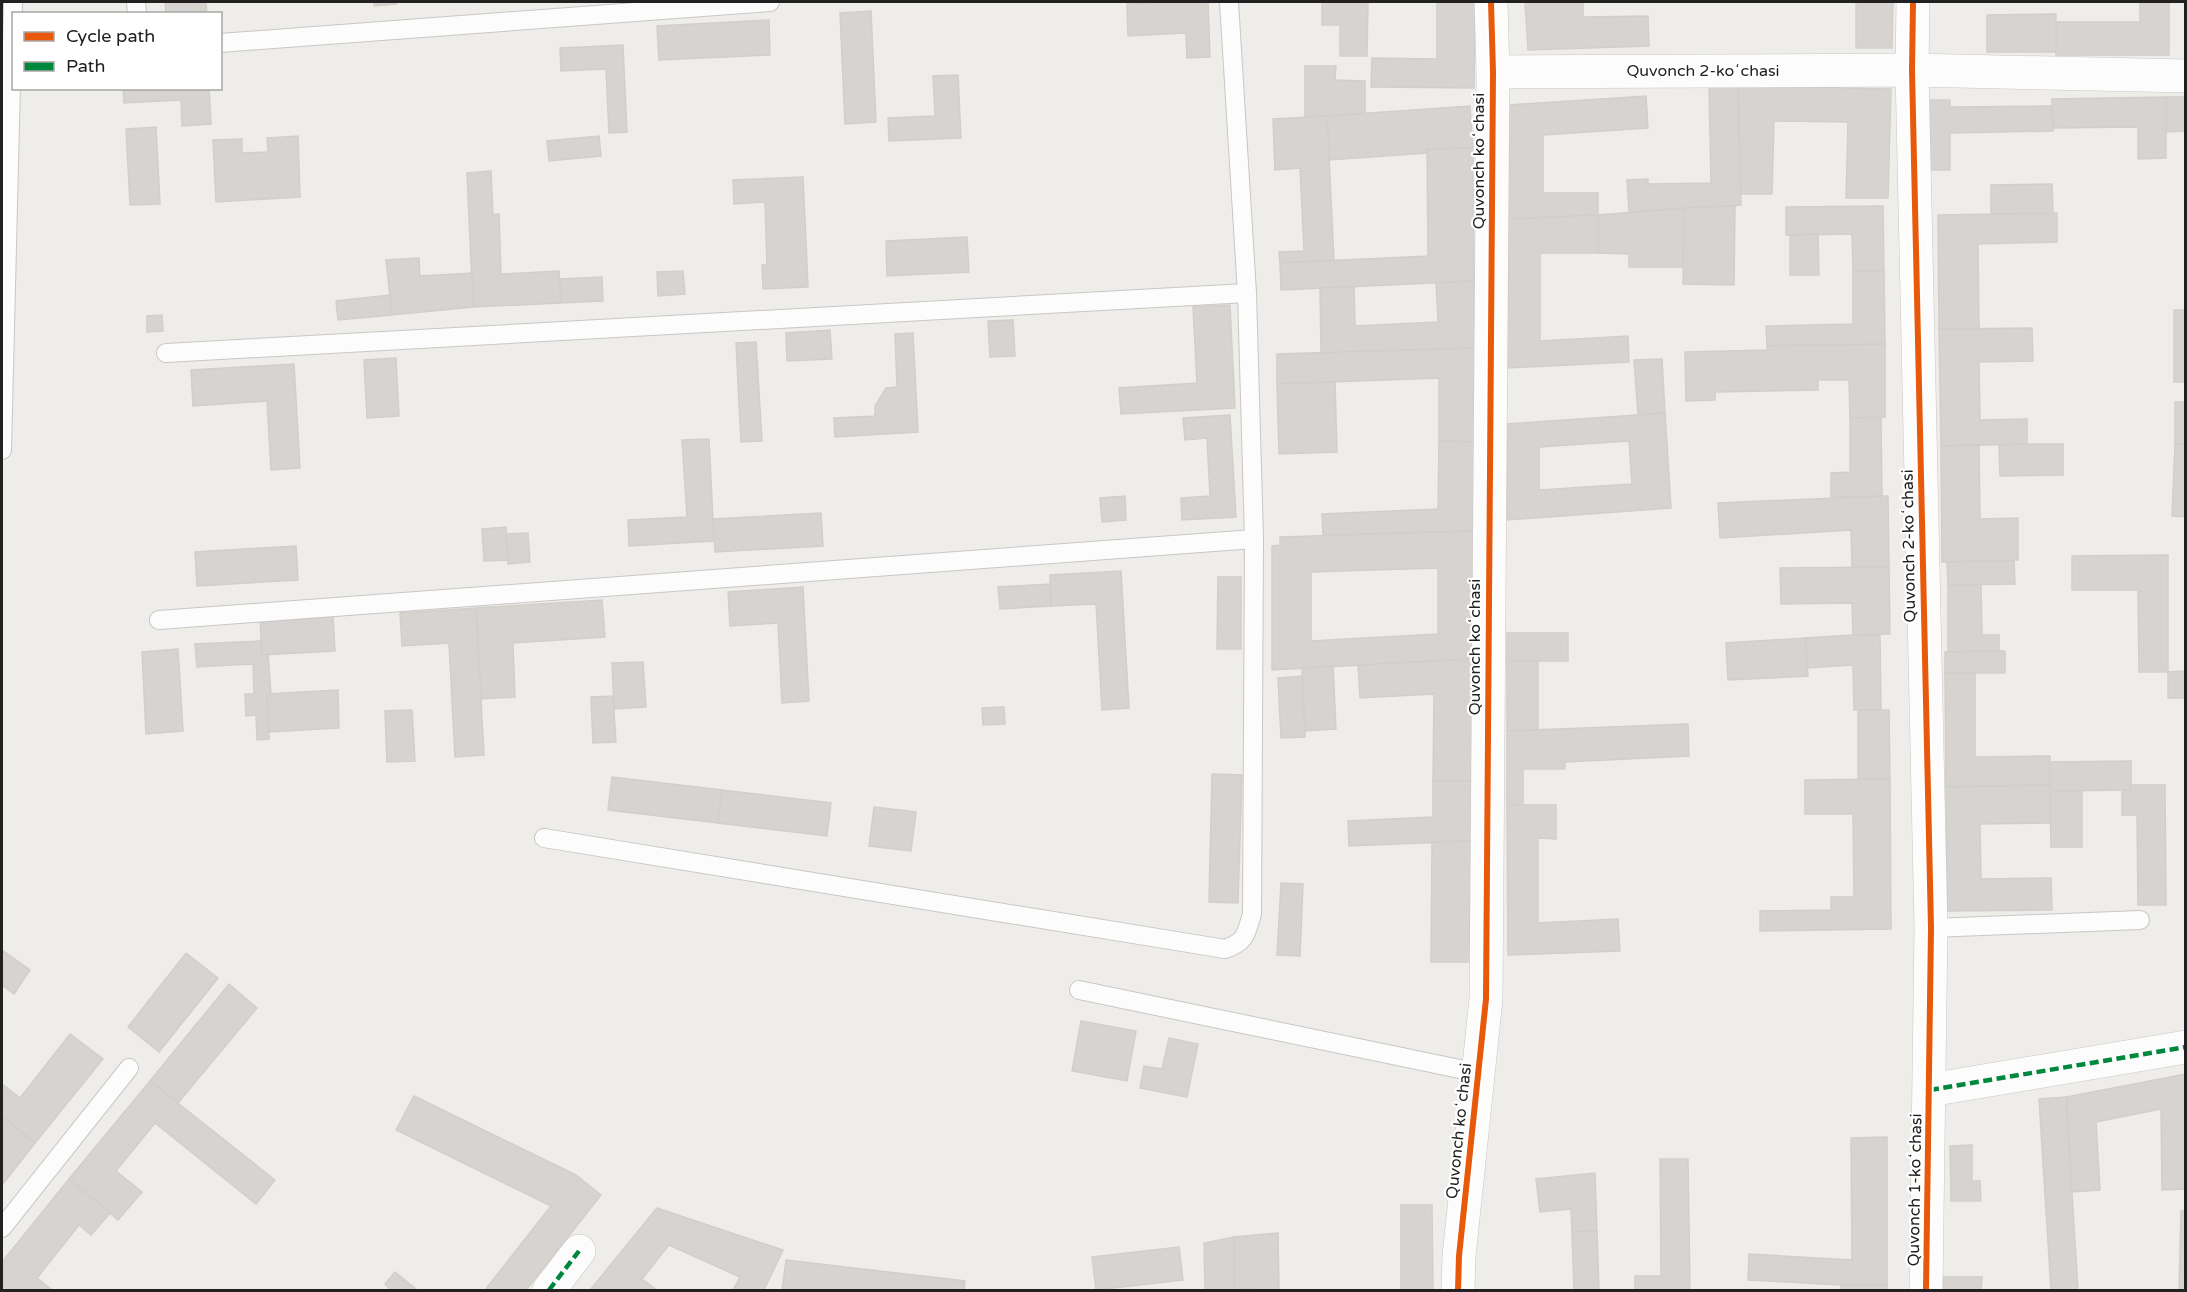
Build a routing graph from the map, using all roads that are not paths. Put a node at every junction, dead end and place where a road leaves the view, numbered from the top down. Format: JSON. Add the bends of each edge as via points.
{"nodes":[{"id":1,"x":770,"y":2,"type":"edge"},
{"id":2,"x":1229,"y":2,"type":"edge"},
{"id":3,"x":1491,"y":2,"type":"edge"},
{"id":4,"x":1912,"y":2,"type":"edge"},
{"id":5,"x":12,"y":43,"type":"edge"},
{"id":6,"x":222,"y":43,"type":"edge"},
{"id":7,"x":1912,"y":70,"type":"junction"},
{"id":8,"x":1493,"y":72,"type":"junction"},
{"id":9,"x":2186,"y":76,"type":"edge"},
{"id":10,"x":1248,"y":293,"type":"junction"},
{"id":11,"x":166,"y":353,"type":"dead end"},
{"id":12,"x":2,"y":450,"type":"edge"},
{"id":13,"x":1254,"y":539,"type":"junction"},
{"id":14,"x":159,"y":620,"type":"dead end"},
{"id":15,"x":544,"y":838,"type":"dead end"},
{"id":16,"x":2140,"y":920,"type":"dead end"},
{"id":17,"x":1931,"y":928,"type":"junction"},
{"id":18,"x":1079,"y":990,"type":"dead end"},
{"id":19,"x":2186,"y":1047,"type":"edge"},
{"id":20,"x":129,"y":1068,"type":"dead end"},
{"id":21,"x":1479,"y":1073,"type":"junction"},
{"id":22,"x":1930,"y":1090,"type":"junction"},
{"id":23,"x":2,"y":1228,"type":"edge"},
{"id":24,"x":579,"y":1251,"type":"dead end"},
{"id":25,"x":549,"y":1290,"type":"edge"},
{"id":26,"x":1458,"y":1290,"type":"edge"},
{"id":27,"x":1926,"y":1290,"type":"edge"}],
"edges":[{"from":1,"to":6,"type":"lane"},
{"from":2,"to":10,"type":"lane"},
{"from":3,"to":8,"type":"street","name":"Quvonch koʻchasi"},
{"from":4,"to":7,"type":"street","name":"Quvonch 2-koʻchasi"},
{"from":5,"to":12,"type":"lane"},
{"from":7,"to":8,"type":"street","name":"Quvonch 2-koʻchasi"},
{"from":7,"to":9,"type":"street","name":"Quvonch 2-koʻchasi"},
{"from":7,"to":17,"type":"street","name":"Quvonch 2-koʻchasi"},
{"from":8,"to":21,"type":"street","name":"Quvonch koʻchasi","via":[[1486,999]]},
{"from":10,"to":11,"type":"lane"},
{"from":10,"to":13,"type":"lane"},
{"from":13,"to":14,"type":"lane"},
{"from":13,"to":15,"type":"lane","via":[[1252,914],[1239,944],[1225,950]]},
{"from":16,"to":17,"type":"lane"},
{"from":17,"to":22,"type":"street","name":"Quvonch 2-koʻchasi"},
{"from":18,"to":21,"type":"lane"},
{"from":19,"to":22,"type":"street"},
{"from":20,"to":23,"type":"lane"},
{"from":21,"to":26,"type":"street","name":"Quvonch koʻchasi"},
{"from":22,"to":27,"type":"street","name":"Quvonch 1-koʻchasi"},
{"from":24,"to":25,"type":"street"}]}
